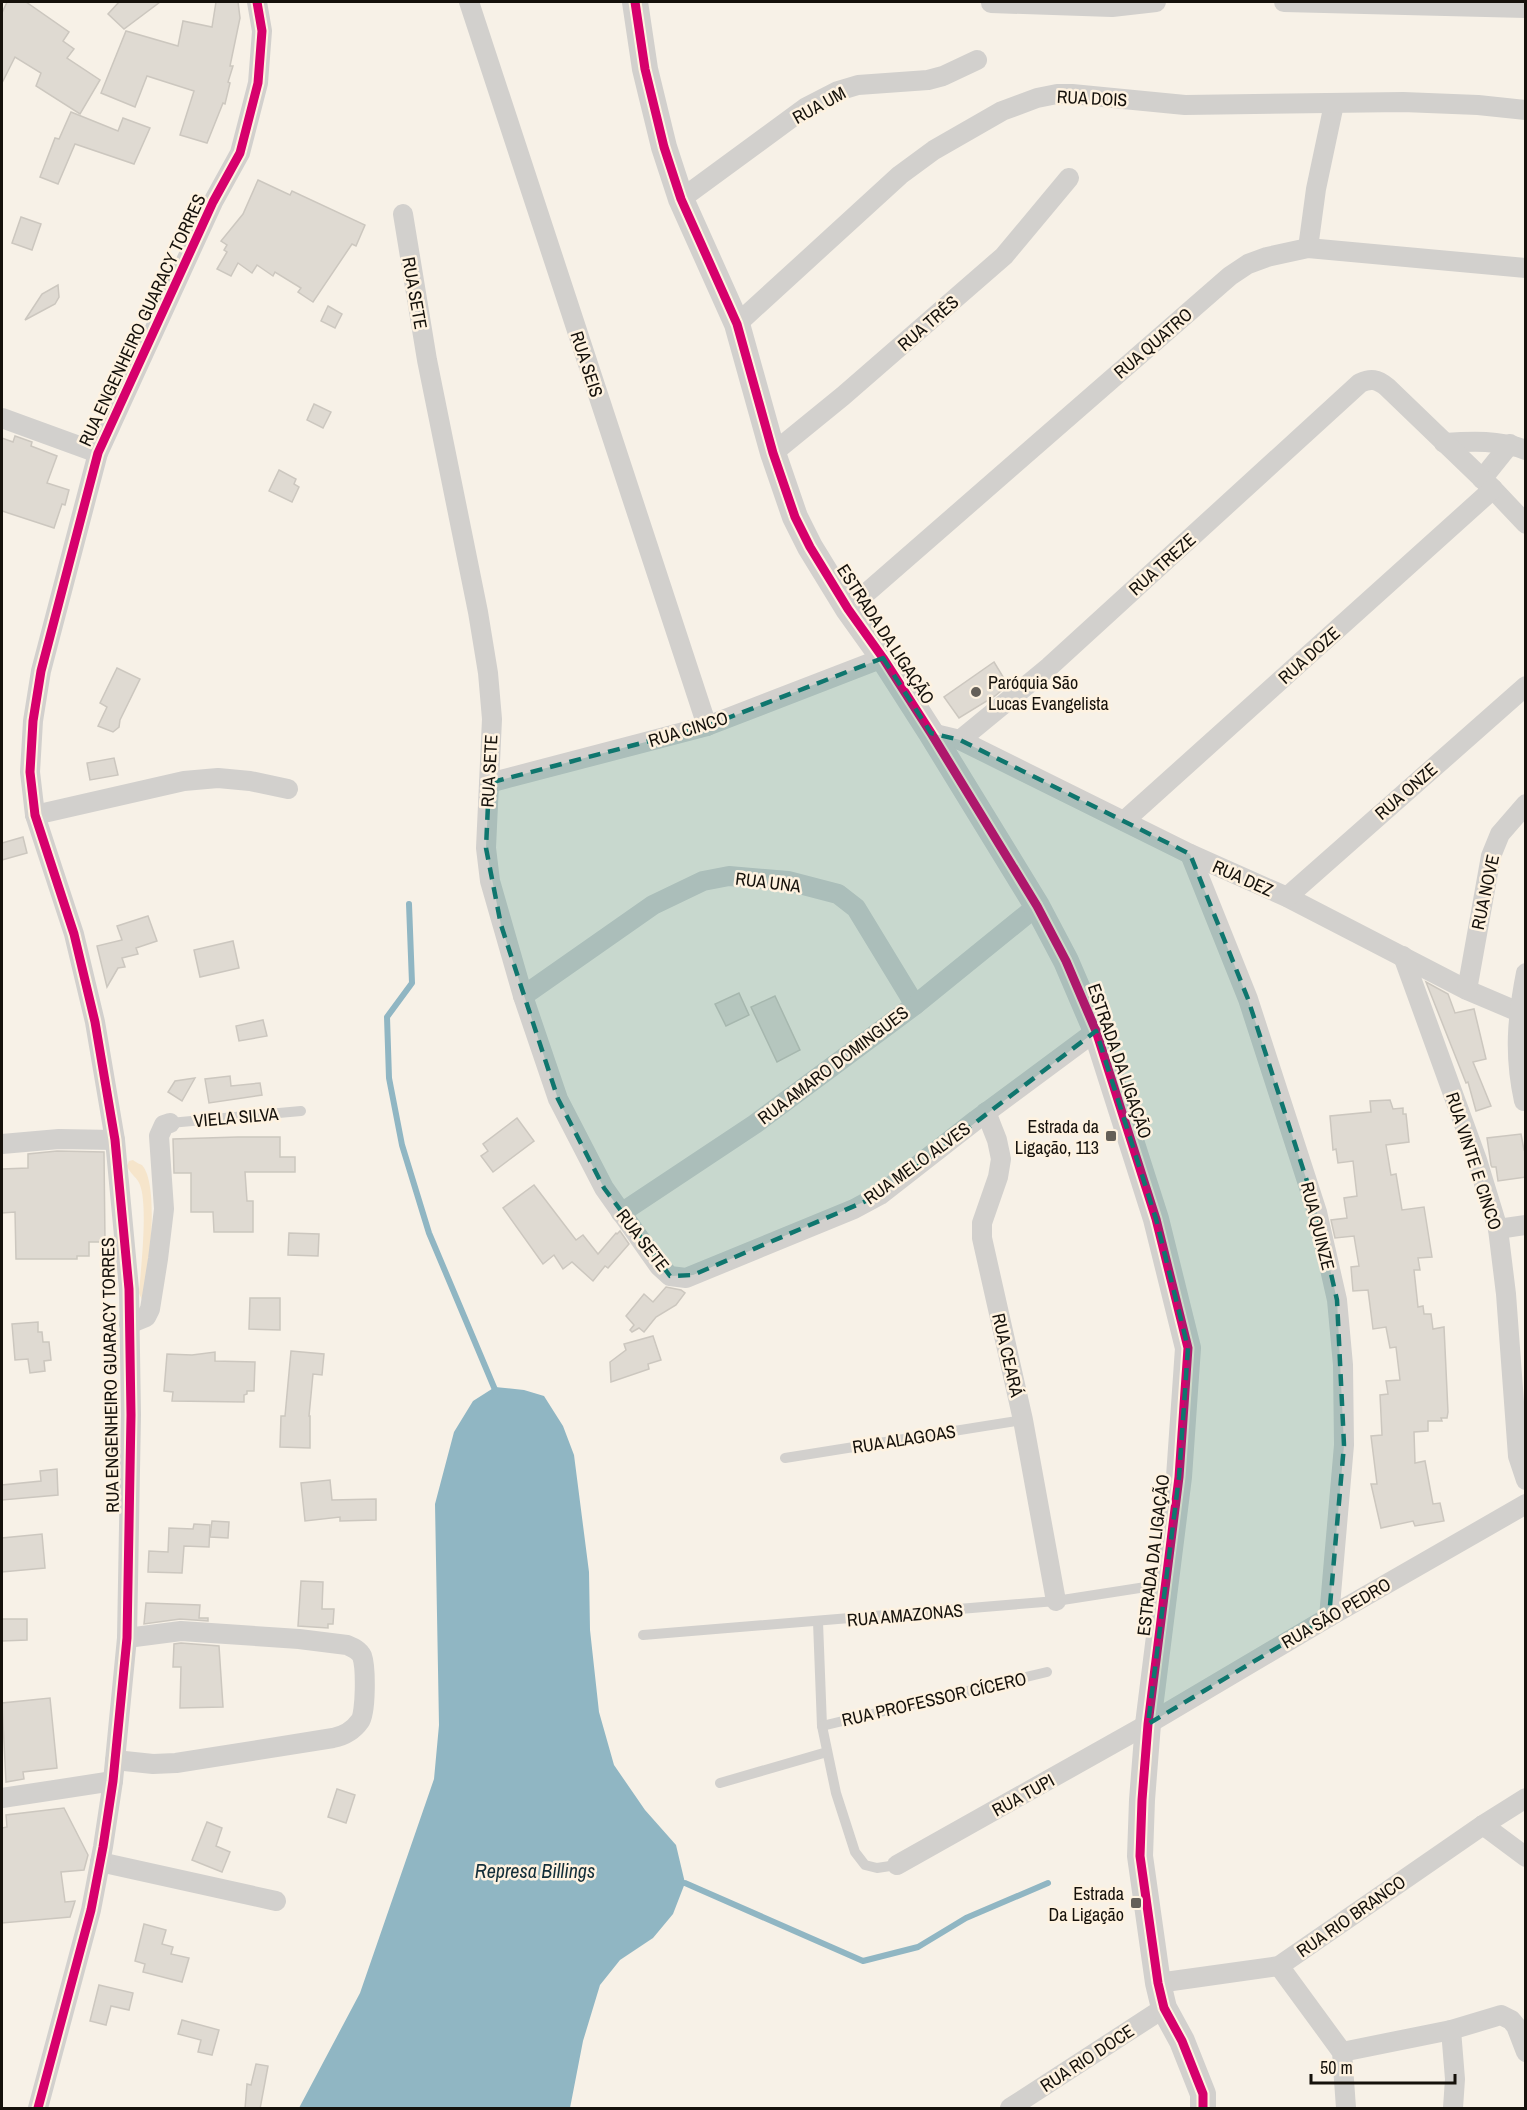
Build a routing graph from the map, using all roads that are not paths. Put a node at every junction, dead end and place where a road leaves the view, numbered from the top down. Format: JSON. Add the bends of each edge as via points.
{"nodes":[{"id":1,"x":257,"y":2,"type":"edge"},
{"id":2,"x":469,"y":2,"type":"edge"},
{"id":3,"x":636,"y":2,"type":"edge"},
{"id":4,"x":1156,"y":2,"type":"edge"},
{"id":5,"x":1284,"y":2,"type":"edge"},
{"id":6,"x":991,"y":3,"type":"dead end"},
{"id":7,"x":1526,"y":8,"type":"edge"},
{"id":8,"x":977,"y":60,"type":"dead end"},
{"id":9,"x":1334,"y":104,"type":"junction"},
{"id":10,"x":1526,"y":110,"type":"edge"},
{"id":11,"x":1069,"y":178,"type":"dead end"},
{"id":12,"x":681,"y":200,"type":"junction"},
{"id":13,"x":403,"y":214,"type":"dead end"},
{"id":14,"x":1308,"y":248,"type":"junction"},
{"id":15,"x":1526,"y":267,"type":"edge"},
{"id":16,"x":737,"y":324,"type":"junction"},
{"id":17,"x":2,"y":418,"type":"edge"},
{"id":18,"x":1444,"y":442,"type":"junction"},
{"id":19,"x":1518,"y":447,"type":"edge"},
{"id":20,"x":98,"y":453,"type":"junction"},
{"id":21,"x":774,"y":453,"type":"junction"},
{"id":22,"x":1488,"y":484,"type":"junction"},
{"id":23,"x":1526,"y":524,"type":"edge"},
{"id":24,"x":848,"y":609,"type":"junction"},
{"id":25,"x":883,"y":658,"type":"junction"},
{"id":26,"x":1526,"y":686,"type":"edge"},
{"id":27,"x":707,"y":726,"type":"junction"},
{"id":28,"x":930,"y":733,"type":"junction"},
{"id":29,"x":960,"y":740,"type":"junction"},
{"id":30,"x":489,"y":783,"type":"junction"},
{"id":31,"x":288,"y":789,"type":"dead end"},
{"id":32,"x":1526,"y":804,"type":"edge"},
{"id":33,"x":35,"y":814,"type":"junction"},
{"id":34,"x":1124,"y":821,"type":"junction"},
{"id":35,"x":1190,"y":854,"type":"junction"},
{"id":36,"x":1287,"y":897,"type":"junction"},
{"id":37,"x":1036,"y":906,"type":"junction"},
{"id":38,"x":1403,"y":956,"type":"junction"},
{"id":39,"x":1526,"y":973,"type":"edge"},
{"id":40,"x":1467,"y":990,"type":"junction"},
{"id":41,"x":523,"y":996,"type":"junction"},
{"id":42,"x":915,"y":1005,"type":"junction"},
{"id":43,"x":1522,"y":1013,"type":"edge"},
{"id":44,"x":1096,"y":1031,"type":"junction"},
{"id":45,"x":1524,"y":1101,"type":"edge"},
{"id":46,"x":302,"y":1111,"type":"dead end"},
{"id":47,"x":986,"y":1112,"type":"junction"},
{"id":48,"x":170,"y":1123,"type":"joint"},
{"id":49,"x":115,"y":1140,"type":"junction"},
{"id":50,"x":2,"y":1144,"type":"edge"},
{"id":51,"x":621,"y":1213,"type":"junction"},
{"id":52,"x":1526,"y":1225,"type":"edge"},
{"id":53,"x":1498,"y":1229,"type":"junction"},
{"id":54,"x":686,"y":1278,"type":"joint"},
{"id":55,"x":129,"y":1324,"type":"junction"},
{"id":56,"x":1023,"y":1420,"type":"junction"},
{"id":57,"x":785,"y":1458,"type":"dead end"},
{"id":58,"x":1526,"y":1480,"type":"edge"},
{"id":59,"x":1526,"y":1504,"type":"edge"},
{"id":60,"x":1167,"y":1584,"type":"junction"},
{"id":61,"x":1056,"y":1601,"type":"junction"},
{"id":62,"x":1329,"y":1617,"type":"junction"},
{"id":63,"x":819,"y":1622,"type":"junction"},
{"id":64,"x":643,"y":1635,"type":"dead end"},
{"id":65,"x":128,"y":1638,"type":"junction"},
{"id":66,"x":1047,"y":1672,"type":"dead end"},
{"id":67,"x":1148,"y":1724,"type":"junction"},
{"id":68,"x":822,"y":1726,"type":"junction"},
{"id":69,"x":827,"y":1752,"type":"junction"},
{"id":70,"x":115,"y":1760,"type":"junction"},
{"id":71,"x":113,"y":1781,"type":"junction"},
{"id":72,"x":720,"y":1783,"type":"dead end"},
{"id":73,"x":2,"y":1798,"type":"edge"},
{"id":74,"x":1526,"y":1798,"type":"edge"},
{"id":75,"x":1483,"y":1825,"type":"junction"},
{"id":76,"x":1526,"y":1857,"type":"edge"},
{"id":77,"x":100,"y":1862,"type":"junction"},
{"id":78,"x":897,"y":1865,"type":"joint"},
{"id":79,"x":276,"y":1901,"type":"dead end"},
{"id":80,"x":1279,"y":1966,"type":"junction"},
{"id":81,"x":1158,"y":1983,"type":"junction"},
{"id":82,"x":1164,"y":2008,"type":"junction"},
{"id":83,"x":1451,"y":2030,"type":"junction"},
{"id":84,"x":1342,"y":2052,"type":"junction"},
{"id":85,"x":1526,"y":2052,"type":"edge"},
{"id":86,"x":38,"y":2109,"type":"edge"},
{"id":87,"x":1010,"y":2109,"type":"edge"},
{"id":88,"x":1203,"y":2109,"type":"edge"},
{"id":89,"x":1346,"y":2109,"type":"edge"},
{"id":90,"x":1453,"y":2109,"type":"edge"}],
"edges":[{"from":1,"to":20,"type":"street","name":"RUA ENGENHEIRO GUARACY TORRES","via":[[262,31],[258,83],[240,153],[213,202]]},
{"from":2,"to":27,"type":"street","name":"RUA SEIS"},
{"from":3,"to":12,"type":"street","name":"ESTRADA DA LIGAÇÃO","via":[[651,100]]},
{"from":4,"to":6,"type":"street","via":[[1112,7]]},
{"from":5,"to":7,"type":"street"},
{"from":8,"to":12,"type":"street","name":"RUA UM","via":[[928,80],[858,85],[838,91],[806,108]]},
{"from":9,"to":10,"type":"street","name":"RUA DOIS","via":[[1403,102]]},
{"from":9,"to":14,"type":"street"},
{"from":9,"to":16,"type":"street","name":"RUA DOIS","via":[[1185,105],[1056,94],[1002,111],[909,169]]},
{"from":11,"to":21,"type":"street","name":"RUA TRÊS","via":[[1004,256]]},
{"from":12,"to":16,"type":"street","name":"ESTRADA DA LIGAÇÃO"},
{"from":13,"to":30,"type":"street","name":"RUA SETE","via":[[488,673],[492,719]]},
{"from":14,"to":15,"type":"street","name":"RUA QUATRO"},
{"from":14,"to":24,"type":"street","name":"RUA QUATRO","via":[[1267,257],[1230,276]]},
{"from":16,"to":21,"type":"street","name":"ESTRADA DA LIGAÇÃO"},
{"from":17,"to":20,"type":"street"},
{"from":18,"to":19,"type":"street","via":[[1478,440]]},
{"from":18,"to":22,"type":"street"},
{"from":18,"to":29,"type":"street","name":"RUA TREZE","via":[[1379,380],[1360,383],[1049,667]]},
{"from":19,"to":22,"type":"street","name":"RUA DOZE"},
{"from":20,"to":33,"type":"street","name":"RUA ENGENHEIRO GUARACY TORRES","via":[[41,672],[30,772]]},
{"from":21,"to":24,"type":"street","name":"ESTRADA DA LIGAÇÃO","via":[[795,517]]},
{"from":22,"to":23,"type":"street"},
{"from":22,"to":34,"type":"street","name":"RUA DOZE"},
{"from":24,"to":25,"type":"street","name":"ESTRADA DA LIGAÇÃO"},
{"from":25,"to":27,"type":"street","name":"RUA CINCO"},
{"from":25,"to":28,"type":"street","name":"ESTRADA DA LIGAÇÃO"},
{"from":26,"to":36,"type":"street","name":"RUA ONZE"},
{"from":27,"to":30,"type":"street","name":"RUA CINCO"},
{"from":28,"to":29,"type":"street"},
{"from":28,"to":37,"type":"street","name":"ESTRADA DA LIGAÇÃO"},
{"from":29,"to":34,"type":"street","name":"RUA DEZ"},
{"from":30,"to":41,"type":"street","name":"RUA SETE","via":[[486,848],[490,881]]},
{"from":31,"to":33,"type":"street","via":[[218,778],[184,781]]},
{"from":32,"to":40,"type":"street","name":"RUA NOVE","via":[[1500,834],[1491,856]]},
{"from":33,"to":49,"type":"street","name":"RUA ENGENHEIRO GUARACY TORRES","via":[[74,934],[95,1022]]},
{"from":34,"to":35,"type":"street","name":"RUA DEZ"},
{"from":35,"to":36,"type":"street","name":"RUA DEZ"},
{"from":35,"to":62,"type":"street","name":"RUA QUINZE","via":[[1248,999],[1317,1212],[1337,1300],[1344,1445]]},
{"from":36,"to":38,"type":"street","name":"RUA DEZ"},
{"from":37,"to":42,"type":"street","name":"RUA AMARO DOMINGUES"},
{"from":37,"to":44,"type":"street","name":"ESTRADA DA LIGAÇÃO","via":[[1066,961]]},
{"from":38,"to":40,"type":"street","name":"RUA DEZ"},
{"from":38,"to":53,"type":"street","name":"RUA VINTE E CINCO"},
{"from":39,"to":43,"type":"street"},
{"from":40,"to":43,"type":"street","name":"RUA DEZ"},
{"from":41,"to":42,"type":"street","name":"RUA UNA","via":[[653,905],[703,881],[729,876],[788,881],[838,894],[849,901]]},
{"from":41,"to":51,"type":"street","name":"RUA SETE","via":[[558,1099],[588,1161]]},
{"from":42,"to":51,"type":"street","name":"RUA AMARO DOMINGUES","via":[[755,1124]]},
{"from":43,"to":45,"type":"street","via":[[1517,1063]]},
{"from":44,"to":47,"type":"street","name":"RUA MELO ALVES"},
{"from":44,"to":60,"type":"street","name":"ESTRADA DA LIGAÇÃO","via":[[1155,1220],[1188,1348]]},
{"from":46,"to":48,"type":"lane","name":"VIELA SILVA"},
{"from":47,"to":54,"type":"street","name":"RUA MELO ALVES","via":[[880,1195]]},
{"from":47,"to":56,"type":"street","name":"RUA CEARÁ","via":[[1001,1159],[982,1223],[982,1238]]},
{"from":48,"to":55,"type":"street","via":[[164,1125],[159,1136],[164,1209],[152,1299],[146,1317]]},
{"from":49,"to":50,"type":"street"},
{"from":49,"to":55,"type":"street","name":"RUA ENGENHEIRO GUARACY TORRES"},
{"from":51,"to":54,"type":"street","name":"RUA SETE","via":[[659,1266],[670,1276]]},
{"from":52,"to":53,"type":"street"},
{"from":53,"to":58,"type":"street","name":"RUA VINTE E CINCO","via":[[1518,1456]]},
{"from":55,"to":65,"type":"street","name":"RUA ENGENHEIRO GUARACY TORRES"},
{"from":56,"to":57,"type":"lane","name":"RUA ALAGOAS"},
{"from":56,"to":61,"type":"street","name":"RUA CEARÁ"},
{"from":59,"to":62,"type":"street","name":"RUA SÃO PEDRO"},
{"from":60,"to":61,"type":"lane","name":"RUA AMAZONAS"},
{"from":60,"to":67,"type":"street","name":"ESTRADA DA LIGAÇÃO"},
{"from":61,"to":63,"type":"lane","name":"RUA AMAZONAS"},
{"from":62,"to":67,"type":"street","name":"RUA SÃO PEDRO"},
{"from":63,"to":64,"type":"lane","name":"RUA AMAZONAS"},
{"from":63,"to":68,"type":"lane"},
{"from":65,"to":70,"type":"street","name":"RUA ENGENHEIRO GUARACY TORRES"},
{"from":65,"to":70,"type":"street","via":[[181,1631],[347,1645],[363,1658],[363,1710],[361,1720],[344,1736],[176,1763]]},
{"from":66,"to":68,"type":"lane","name":"RUA PROFESSOR CÍCERO"},
{"from":67,"to":78,"type":"street","name":"RUA TUPI"},
{"from":67,"to":81,"type":"street","name":"ESTRADA DA LIGAÇÃO","via":[[1140,1856]]},
{"from":68,"to":69,"type":"lane"},
{"from":69,"to":72,"type":"lane"},
{"from":69,"to":78,"type":"lane","via":[[836,1793],[860,1861],[877,1868]]},
{"from":70,"to":71,"type":"street","name":"RUA ENGENHEIRO GUARACY TORRES"},
{"from":71,"to":73,"type":"street"},
{"from":71,"to":77,"type":"street","name":"RUA ENGENHEIRO GUARACY TORRES"},
{"from":74,"to":75,"type":"street","name":"RUA RIO BRANCO"},
{"from":75,"to":76,"type":"street"},
{"from":75,"to":80,"type":"street","name":"RUA RIO BRANCO"},
{"from":77,"to":79,"type":"street"},
{"from":77,"to":86,"type":"street","name":"RUA ENGENHEIRO GUARACY TORRES"},
{"from":80,"to":81,"type":"street","name":"RUA RIO BRANCO"},
{"from":80,"to":84,"type":"street"},
{"from":81,"to":82,"type":"street","name":"ESTRADA DA LIGAÇÃO"},
{"from":82,"to":87,"type":"street","name":"RUA RIO DOCE"},
{"from":82,"to":88,"type":"street","name":"ESTRADA DA LIGAÇÃO","via":[[1203,2094]]},
{"from":83,"to":84,"type":"street"},
{"from":83,"to":85,"type":"street","via":[[1501,2015],[1516,2026]]},
{"from":83,"to":90,"type":"street"},
{"from":84,"to":89,"type":"street"}]}
